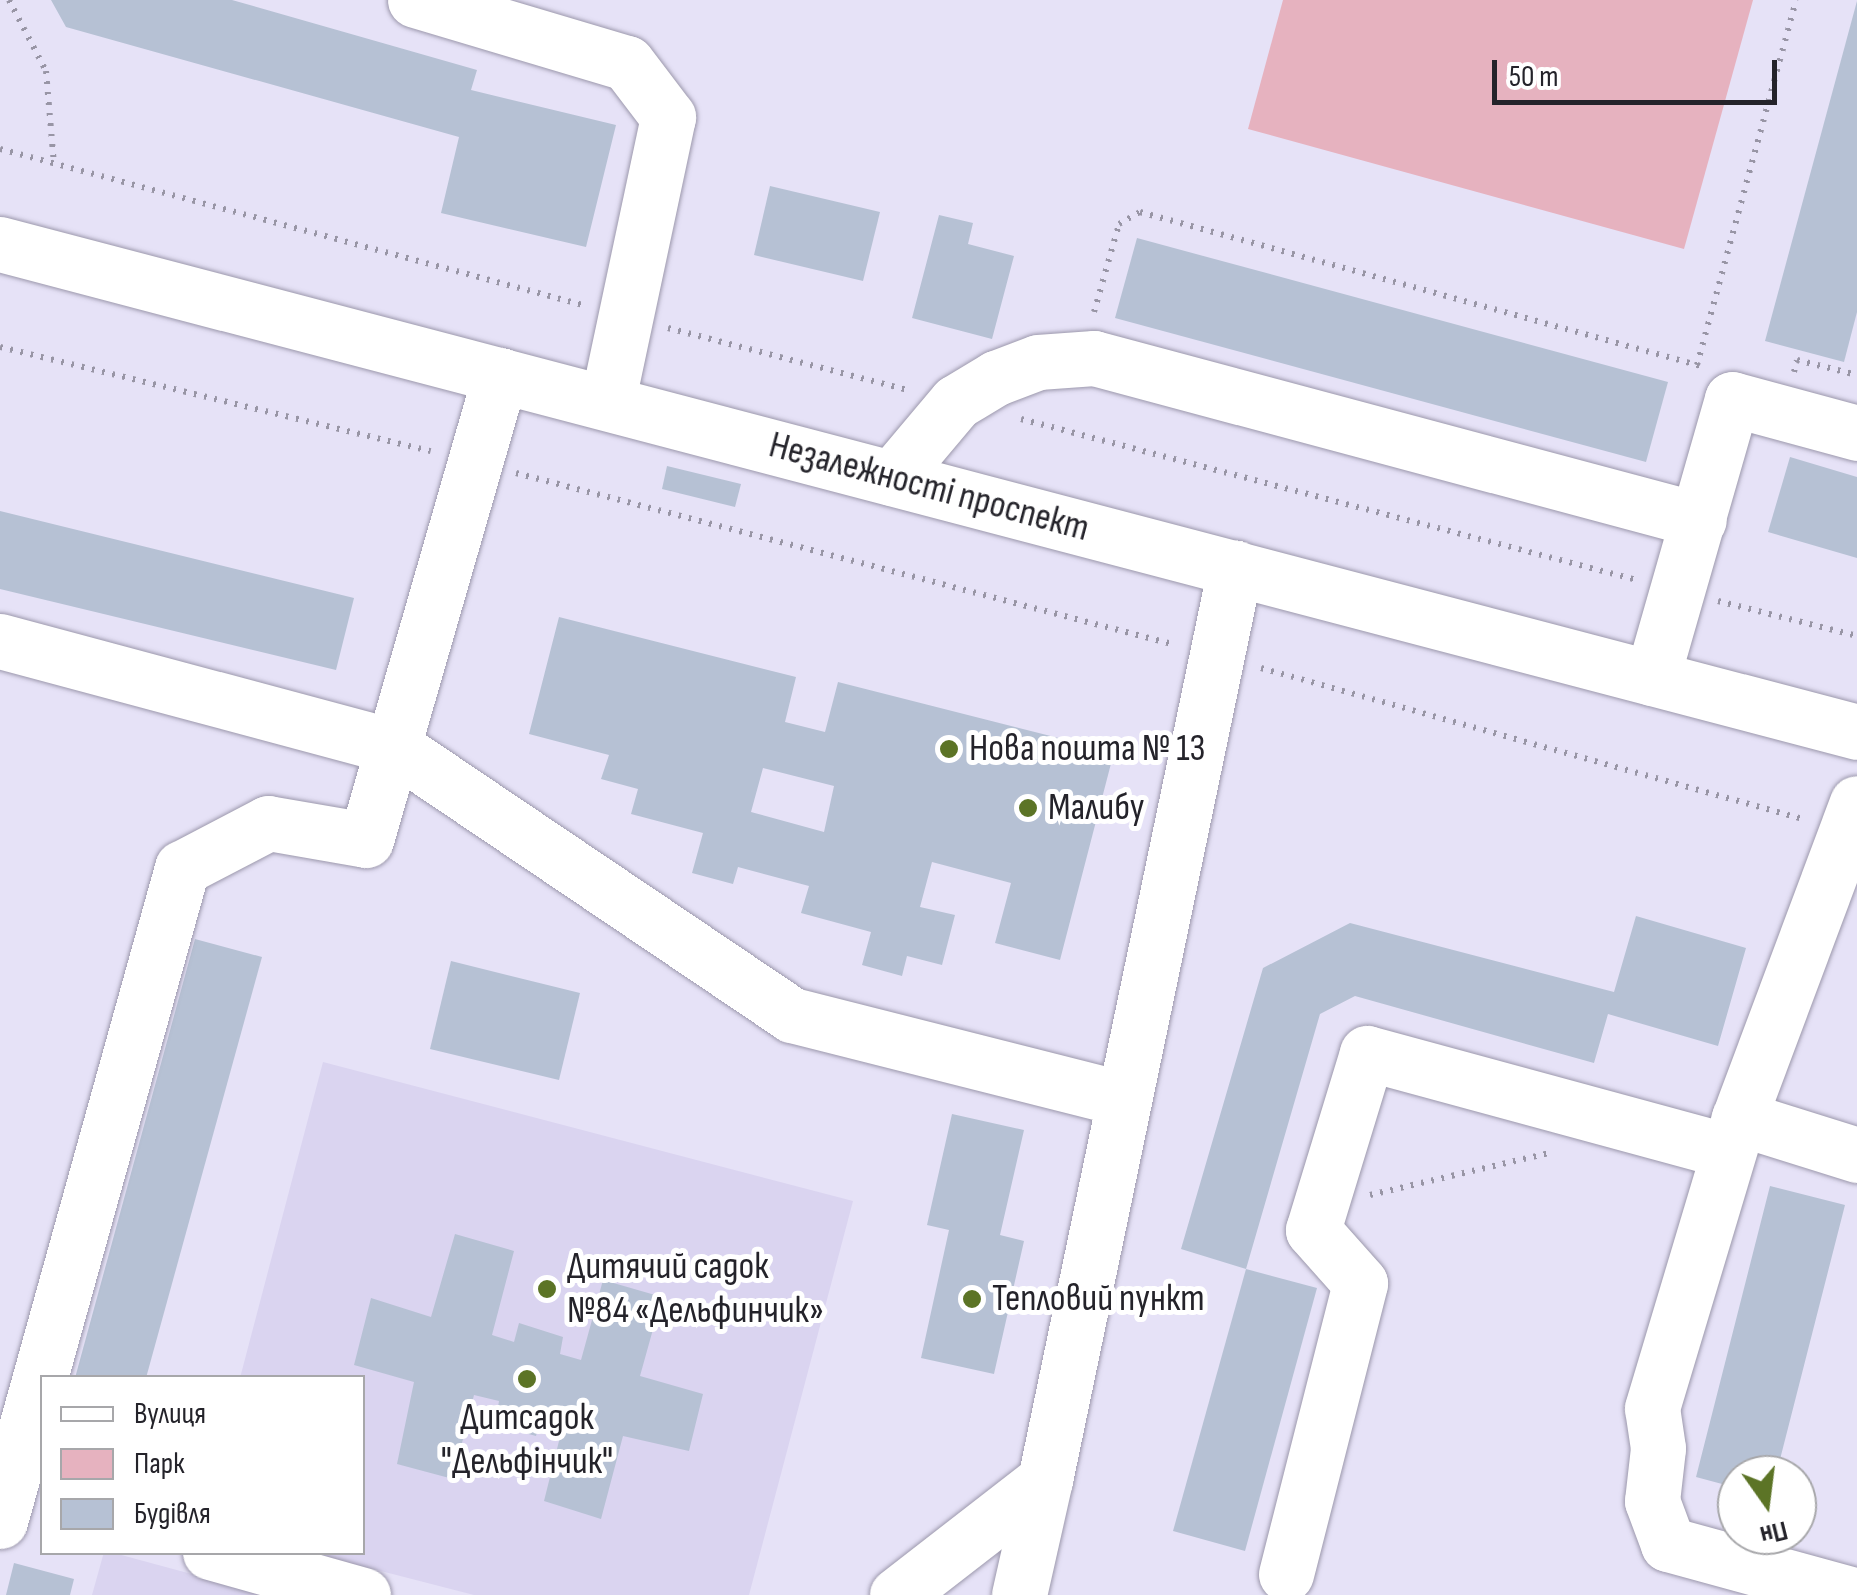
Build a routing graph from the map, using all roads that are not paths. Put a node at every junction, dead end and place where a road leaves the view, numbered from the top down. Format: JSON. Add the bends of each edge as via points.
{"nodes":[{"id":1,"x":415,"y":0,"type":"edge"},
{"id":2,"x":0,"y":244,"type":"edge"},
{"id":3,"x":500,"y":375,"type":"junction"},
{"id":4,"x":607,"y":403,"type":"junction"},
{"id":5,"x":1855,"y":426,"type":"edge"},
{"id":6,"x":892,"y":478,"type":"junction"},
{"id":7,"x":1699,"y":520,"type":"junction"},
{"id":8,"x":1235,"y":568,"type":"junction"},
{"id":9,"x":0,"y":641,"type":"edge"},
{"id":10,"x":1652,"y":678,"type":"junction"},
{"id":11,"x":1857,"y":732,"type":"edge"},
{"id":12,"x":393,"y":746,"type":"junction"},
{"id":13,"x":1853,"y":817,"type":"edge"},
{"id":14,"x":1124,"y":1099,"type":"junction"},
{"id":15,"x":1733,"y":1134,"type":"junction"},
{"id":16,"x":1857,"y":1155,"type":"edge"},
{"id":17,"x":50,"y":1375,"type":"edge"},
{"id":18,"x":40,"y":1415,"type":"edge"},
{"id":19,"x":1045,"y":1480,"type":"junction"},
{"id":20,"x":16,"y":1508,"type":"edge"},
{"id":21,"x":221,"y":1555,"type":"edge"},
{"id":22,"x":1286,"y":1574,"type":"dead end"},
{"id":23,"x":364,"y":1595,"type":"edge"},
{"id":24,"x":896,"y":1595,"type":"edge"},
{"id":25,"x":1019,"y":1595,"type":"edge"},
{"id":26,"x":1854,"y":1595,"type":"edge"}],
"edges":[{"from":1,"to":4,"type":"street","via":[[627,63],[668,117]]},
{"from":2,"to":3,"type":"street","name":"Незалежності проспект"},
{"from":3,"to":4,"type":"street","name":"Незалежності проспект"},
{"from":3,"to":12,"type":"street"},
{"from":4,"to":6,"type":"street","name":"Незалежності проспект"},
{"from":5,"to":7,"type":"street","via":[[1732,399]]},
{"from":6,"to":7,"type":"street","via":[[956,402],[1038,362],[1094,358]]},
{"from":6,"to":8,"type":"street","name":"Незалежності проспект"},
{"from":7,"to":10,"type":"street"},
{"from":8,"to":10,"type":"street","name":"Незалежності проспект"},
{"from":8,"to":14,"type":"street"},
{"from":9,"to":12,"type":"street"},
{"from":10,"to":11,"type":"street","name":"Незалежності проспект"},
{"from":12,"to":14,"type":"street","via":[[792,1015]]},
{"from":12,"to":17,"type":"street","via":[[366,840],[268,824],[182,868]]},
{"from":13,"to":15,"type":"street"},
{"from":14,"to":19,"type":"street"},
{"from":15,"to":16,"type":"street"},
{"from":15,"to":22,"type":"street","via":[[1368,1053],[1312,1230],[1360,1284]]},
{"from":15,"to":26,"type":"street","via":[[1652,1408],[1658,1448],[1652,1501],[1668,1544]]},
{"from":18,"to":20,"type":"street"},
{"from":19,"to":24,"type":"street"},
{"from":19,"to":25,"type":"street"},
{"from":21,"to":23,"type":"street"}]}
